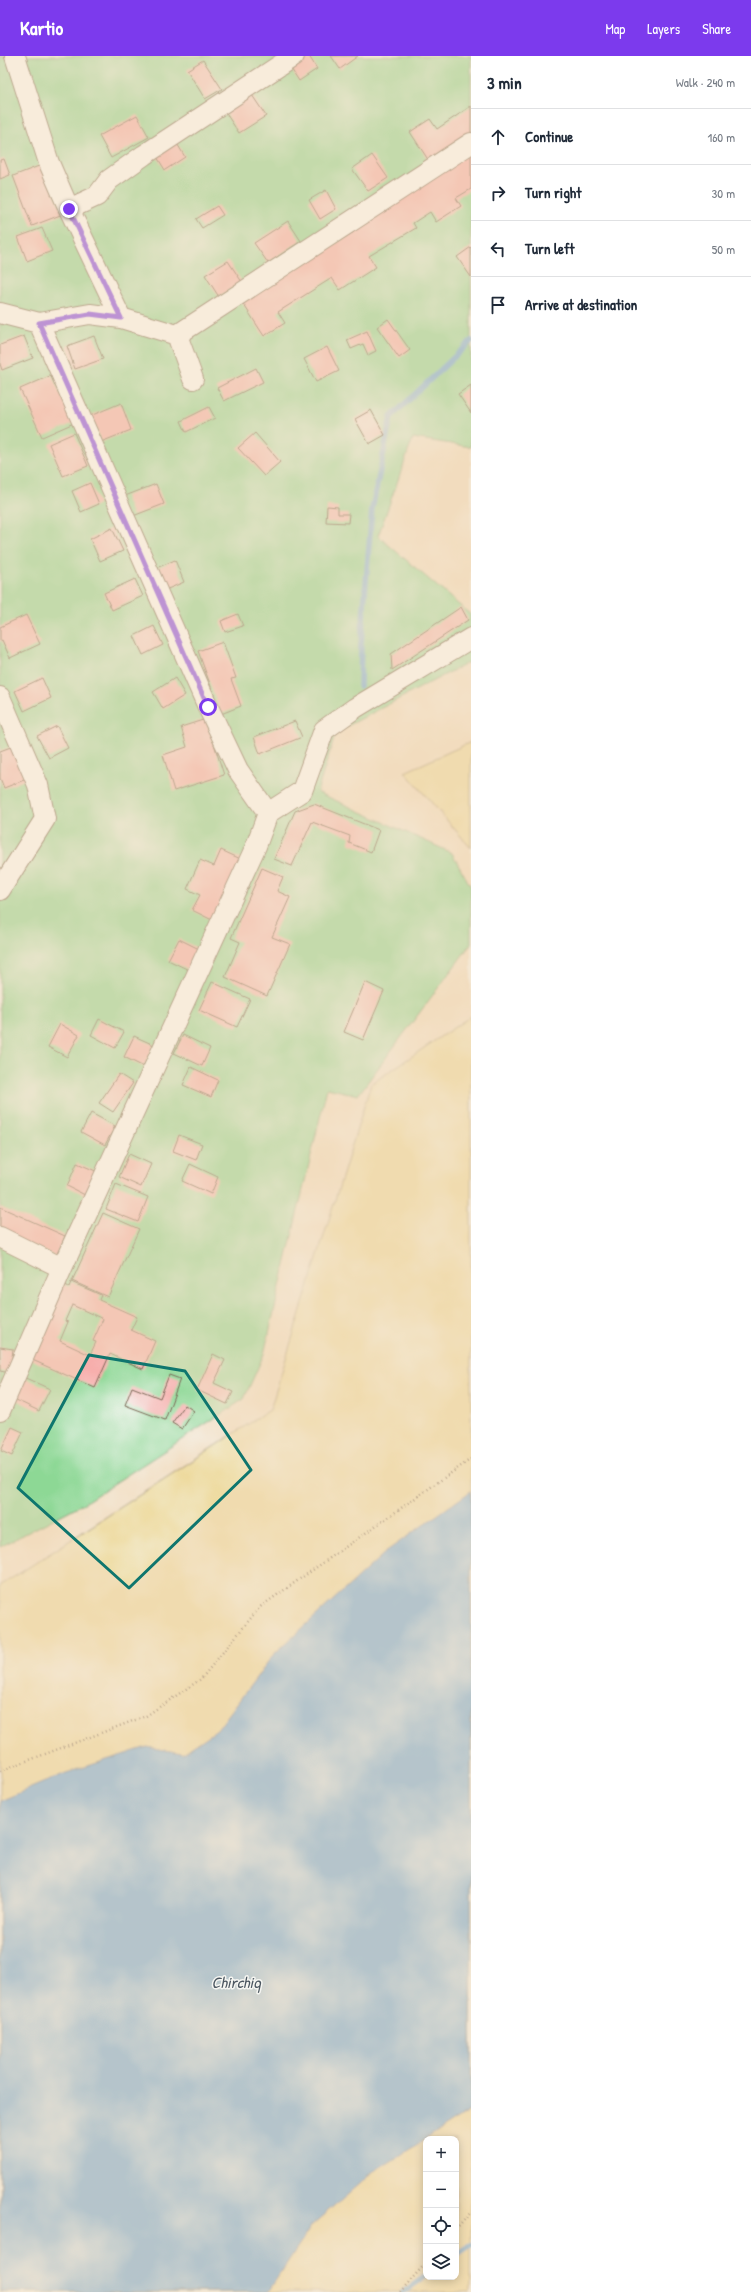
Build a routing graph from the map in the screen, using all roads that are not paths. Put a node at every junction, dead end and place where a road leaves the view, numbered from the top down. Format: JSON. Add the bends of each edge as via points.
{"nodes":[{"id":1,"x":15,"y":56,"type":"edge"},
{"id":2,"x":294,"y":56,"type":"edge"},
{"id":3,"x":471,"y":143,"type":"edge"},
{"id":4,"x":69,"y":209,"type":"junction"},
{"id":5,"x":0,"y":313,"type":"edge"},
{"id":6,"x":121,"y":318,"type":"junction"},
{"id":7,"x":39,"y":323,"type":"junction"},
{"id":8,"x":177,"y":335,"type":"junction"},
{"id":9,"x":193,"y":380,"type":"dead end"},
{"id":10,"x":471,"y":638,"type":"edge"},
{"id":11,"x":0,"y":697,"type":"edge"},
{"id":12,"x":268,"y":813,"type":"junction"},
{"id":13,"x":0,"y":890,"type":"edge"},
{"id":14,"x":0,"y":1236,"type":"edge"},
{"id":15,"x":62,"y":1268,"type":"junction"},
{"id":16,"x":0,"y":1411,"type":"edge"}],
"edges":[{"from":1,"to":4,"type":"street","via":[[49,163]]},
{"from":2,"to":4,"type":"street","via":[[144,155],[109,180],[97,196]]},
{"from":3,"to":8,"type":"street"},
{"from":4,"to":6,"type":"street"},
{"from":5,"to":7,"type":"street"},
{"from":6,"to":7,"type":"street","via":[[90,314]]},
{"from":6,"to":8,"type":"street"},
{"from":7,"to":12,"type":"street","via":[[238,770]]},
{"from":8,"to":9,"type":"street"},
{"from":10,"to":12,"type":"street","via":[[355,708],[324,730],[302,791]]},
{"from":11,"to":13,"type":"street","via":[[38,785],[45,819]]},
{"from":12,"to":15,"type":"street","via":[[256,846]]},
{"from":14,"to":15,"type":"street"},
{"from":15,"to":16,"type":"street"}]}
